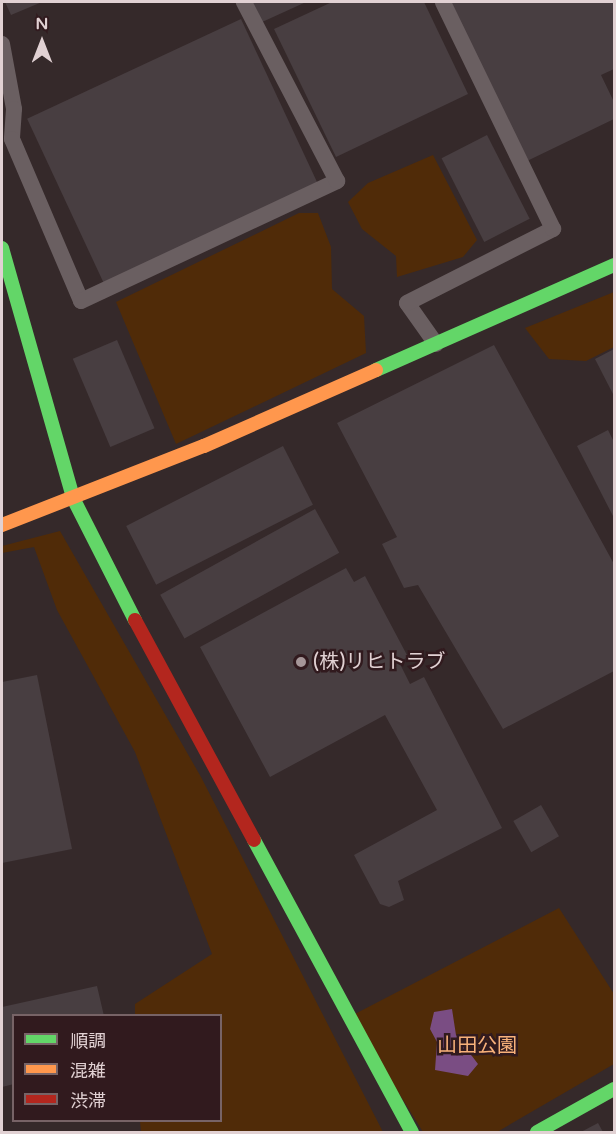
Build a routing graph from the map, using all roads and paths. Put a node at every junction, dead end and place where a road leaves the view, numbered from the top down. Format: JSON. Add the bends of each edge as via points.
{"nodes":[{"id":1,"x":244,"y":2,"type":"edge"},
{"id":2,"x":443,"y":2,"type":"edge"},
{"id":3,"x":2,"y":44,"type":"edge"},
{"id":4,"x":2,"y":248,"type":"edge"},
{"id":5,"x":615,"y":265,"type":"edge"},
{"id":6,"x":436,"y":344,"type":"junction"},
{"id":7,"x":74,"y":500,"type":"junction"},
{"id":8,"x":2,"y":525,"type":"edge"},
{"id":9,"x":615,"y":1089,"type":"edge"},
{"id":10,"x":412,"y":1132,"type":"edge"},
{"id":11,"x":537,"y":1132,"type":"edge"}],
"edges":[{"from":1,"to":3,"type":"street","via":[[337,181],[81,301],[12,139],[14,109]]},
{"from":2,"to":6,"type":"street","via":[[553,230],[407,303]]},
{"from":4,"to":7,"type":"street"},
{"from":5,"to":6,"type":"street"},
{"from":6,"to":7,"type":"street"},
{"from":7,"to":8,"type":"street"},
{"from":7,"to":10,"type":"street","via":[[204,752]]},
{"from":9,"to":11,"type":"street"}]}
